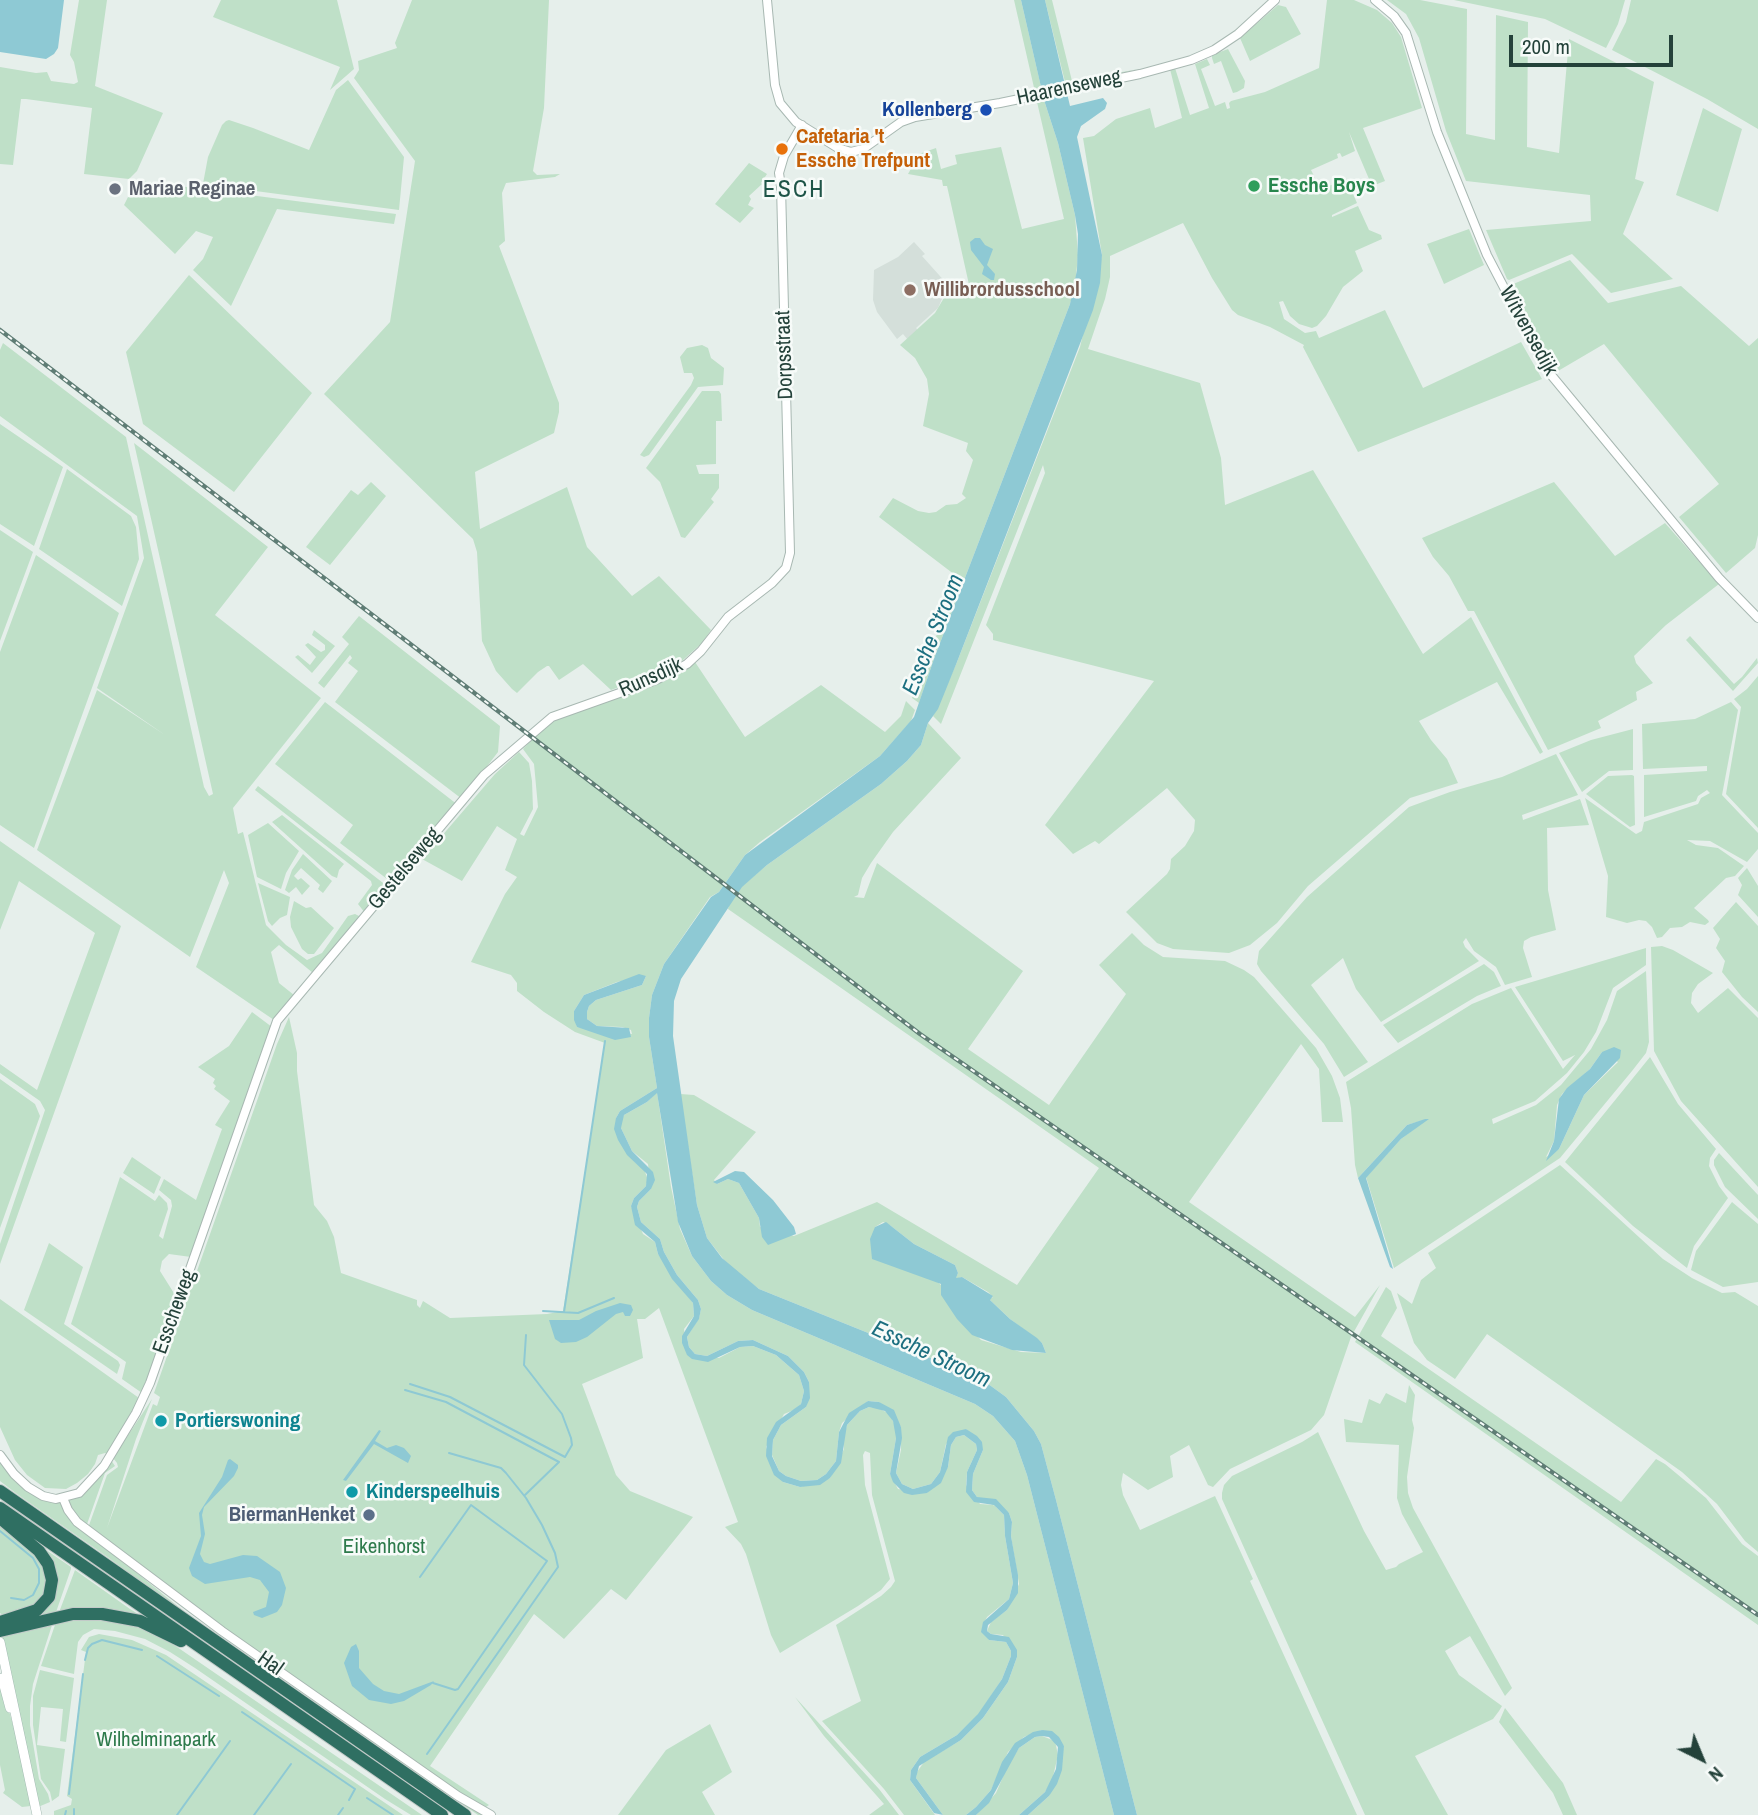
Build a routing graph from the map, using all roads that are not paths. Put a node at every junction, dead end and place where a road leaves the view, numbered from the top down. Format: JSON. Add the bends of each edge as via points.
{"nodes":[{"id":1,"x":767,"y":0,"type":"edge"},
{"id":2,"x":1275,"y":0,"type":"edge"},
{"id":3,"x":1375,"y":0,"type":"edge"},
{"id":4,"x":802,"y":125,"type":"junction"},
{"id":5,"x":772,"y":583,"type":"joint"},
{"id":6,"x":1758,"y":618,"type":"edge"},
{"id":7,"x":545,"y":722,"type":"joint"},
{"id":8,"x":276,"y":1025,"type":"joint"},
{"id":9,"x":0,"y":1455,"type":"edge"},
{"id":10,"x":0,"y":1492,"type":"edge"},
{"id":11,"x":63,"y":1498,"type":"junction"},
{"id":12,"x":0,"y":1508,"type":"edge"},
{"id":13,"x":0,"y":1518,"type":"edge"},
{"id":14,"x":0,"y":1622,"type":"edge"},
{"id":15,"x":0,"y":1631,"type":"edge"},
{"id":16,"x":0,"y":1642,"type":"edge"},
{"id":17,"x":0,"y":1667,"type":"edge"},
{"id":18,"x":233,"y":1670,"type":"junction"},
{"id":19,"x":23,"y":1750,"type":"junction"},
{"id":20,"x":37,"y":1815,"type":"edge"},
{"id":21,"x":442,"y":1815,"type":"edge"},
{"id":22,"x":464,"y":1815,"type":"edge"},
{"id":23,"x":491,"y":1815,"type":"edge"}],
"edges":[{"from":1,"to":4,"type":"street","via":[[776,93],[787,113]]},
{"from":2,"to":4,"type":"street","name":"Haarenseweg","via":[[1238,34],[1177,65],[912,118],[863,149],[851,152]]},
{"from":3,"to":6,"type":"street","name":"Witvensedijk","via":[[1406,33],[1437,132],[1487,255],[1546,370],[1730,591]]},
{"from":4,"to":5,"type":"street","name":"Dorpsstraat","via":[[779,173],[790,553],[786,568]]},
{"from":5,"to":7,"type":"street","name":"Runsdijk","via":[[736,610],[679,669]]},
{"from":7,"to":8,"type":"street","name":"Gestelseweg","via":[[484,775]]},
{"from":8,"to":11,"type":"street","name":"Esscheweg","via":[[146,1391],[104,1466],[79,1493]]},
{"from":9,"to":11,"type":"street","via":[[13,1474],[36,1493]]},
{"from":10,"to":22,"type":"highway"},
{"from":11,"to":23,"type":"street","name":"Hal","via":[[77,1522],[222,1631]]},
{"from":12,"to":18,"type":"highway"},
{"from":13,"to":14,"type":"highway","via":[[39,1551],[52,1580],[49,1597],[37,1610]]},
{"from":15,"to":18,"type":"highway","via":[[73,1614],[115,1615],[151,1626]]},
{"from":16,"to":19,"type":"main road"},
{"from":17,"to":19,"type":"main road"},
{"from":18,"to":21,"type":"highway"},
{"from":19,"to":20,"type":"main road"}]}
